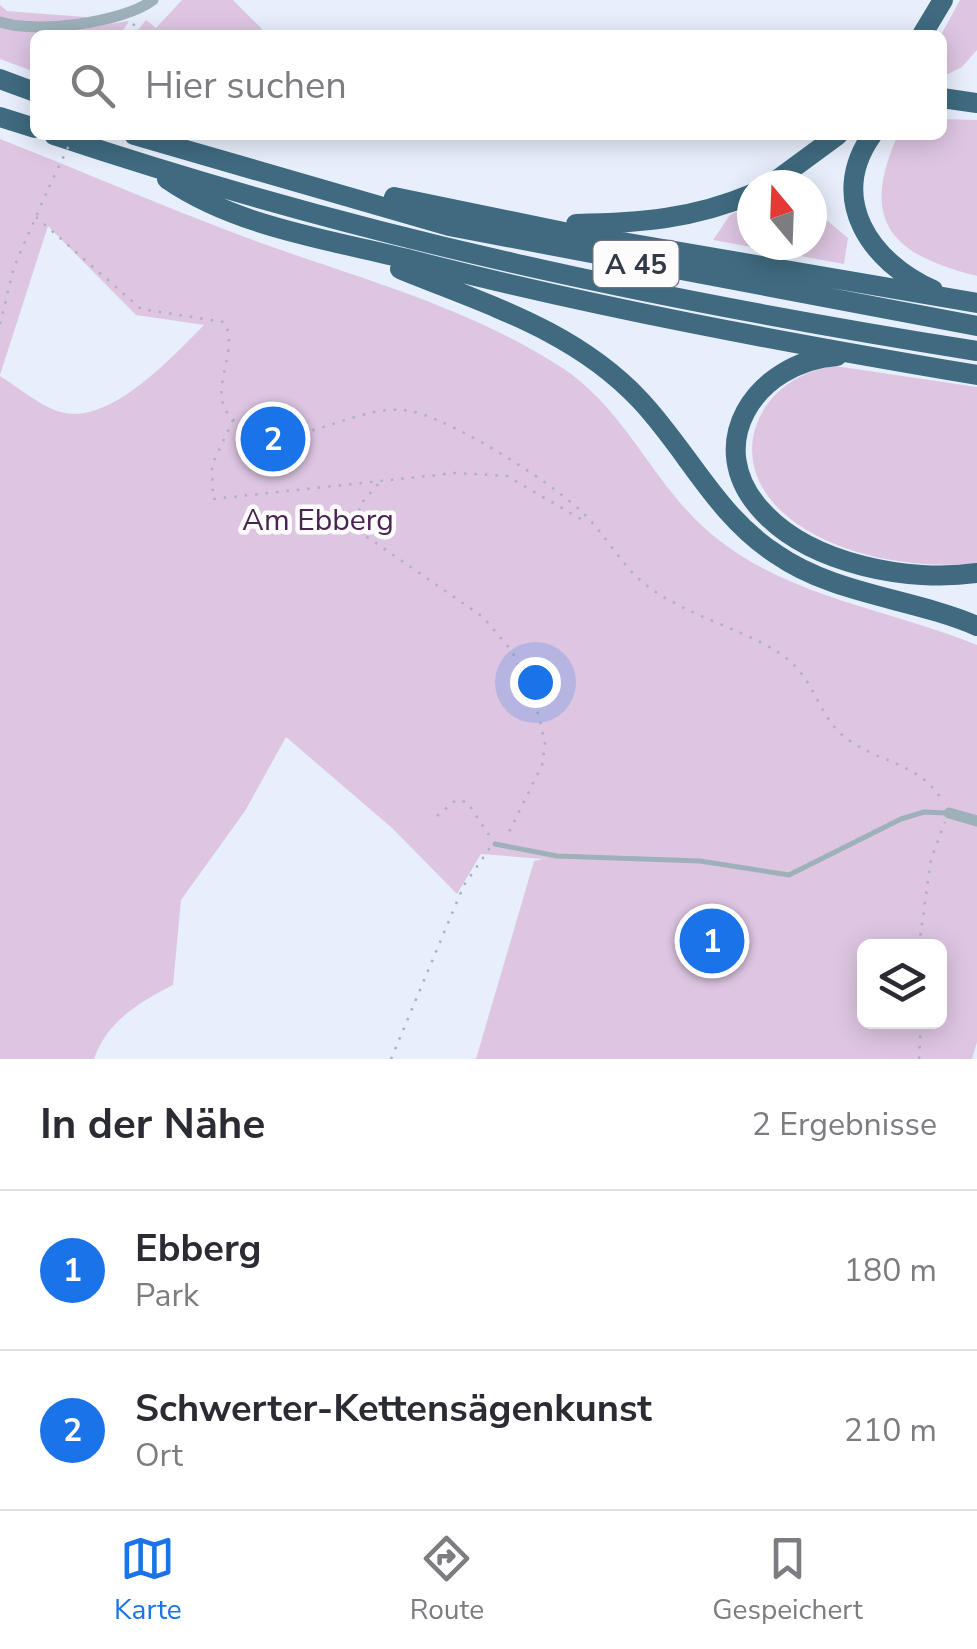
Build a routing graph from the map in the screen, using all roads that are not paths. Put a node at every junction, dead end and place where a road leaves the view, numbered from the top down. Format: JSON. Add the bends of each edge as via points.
{"nodes":[{"id":1,"x":153,"y":0,"type":"edge"},
{"id":2,"x":944,"y":0,"type":"edge"},
{"id":3,"x":0,"y":22,"type":"edge"},
{"id":4,"x":925,"y":30,"type":"edge"},
{"id":5,"x":0,"y":79,"type":"edge"},
{"id":6,"x":0,"y":90,"type":"edge"},
{"id":7,"x":30,"y":90,"type":"edge"},
{"id":8,"x":947,"y":99,"type":"edge"},
{"id":9,"x":30,"y":100,"type":"edge"},
{"id":10,"x":977,"y":103,"type":"edge"},
{"id":11,"x":0,"y":117,"type":"edge"},
{"id":12,"x":30,"y":126,"type":"edge"},
{"id":13,"x":69,"y":140,"type":"edge"},
{"id":14,"x":151,"y":140,"type":"edge"},
{"id":15,"x":181,"y":140,"type":"edge"},
{"id":16,"x":831,"y":140,"type":"edge"},
{"id":17,"x":869,"y":140,"type":"edge"},
{"id":18,"x":149,"y":167,"type":"junction"},
{"id":19,"x":790,"y":170,"type":"edge"},
{"id":20,"x":737,"y":200,"type":"edge"},
{"id":21,"x":455,"y":212,"type":"junction"},
{"id":22,"x":358,"y":250,"type":"junction"},
{"id":23,"x":953,"y":299,"type":"junction"},
{"id":24,"x":977,"y":303,"type":"edge"},
{"id":25,"x":977,"y":326,"type":"edge"},
{"id":26,"x":977,"y":351,"type":"edge"},
{"id":27,"x":913,"y":364,"type":"junction"},
{"id":28,"x":977,"y":375,"type":"edge"},
{"id":29,"x":977,"y":573,"type":"edge"},
{"id":30,"x":977,"y":626,"type":"edge"},
{"id":31,"x":950,"y":813,"type":"joint"},
{"id":32,"x":977,"y":821,"type":"edge"},
{"id":33,"x":499,"y":845,"type":"road end"}],
"edges":[{"from":1,"to":3,"type":"street","via":[[38,30]]},
{"from":2,"to":4,"type":"highway"},
{"from":5,"to":7,"type":"highway"},
{"from":6,"to":9,"type":"highway"},
{"from":8,"to":10,"type":"highway"},
{"from":11,"to":12,"type":"highway"},
{"from":13,"to":18,"type":"highway","number":"A 45"},
{"from":14,"to":25,"type":"highway","number":"A 45","via":[[449,226]]},
{"from":15,"to":21,"type":"highway"},
{"from":16,"to":19,"type":"highway"},
{"from":17,"to":23,"type":"highway","via":[[853,186],[865,238],[896,270]]},
{"from":18,"to":22,"type":"highway","via":[[191,196]]},
{"from":18,"to":26,"type":"highway","number":"A 45","via":[[512,266],[734,312]]},
{"from":20,"to":21,"type":"highway","via":[[650,223],[575,224]]},
{"from":21,"to":23,"type":"highway"},
{"from":22,"to":27,"type":"highway","via":[[626,312]]},
{"from":22,"to":30,"type":"highway","via":[[515,314],[594,360],[642,403],[728,514],[779,557],[832,582]]},
{"from":23,"to":24,"type":"highway"},
{"from":27,"to":28,"type":"highway"},
{"from":27,"to":29,"type":"highway","via":[[826,357],[770,379],[753,396],[740,428],[742,480],[773,522],[822,550],[896,571]]},
{"from":31,"to":32,"type":"street"},
{"from":31,"to":33,"type":"lane","via":[[902,818],[789,875]]}]}
